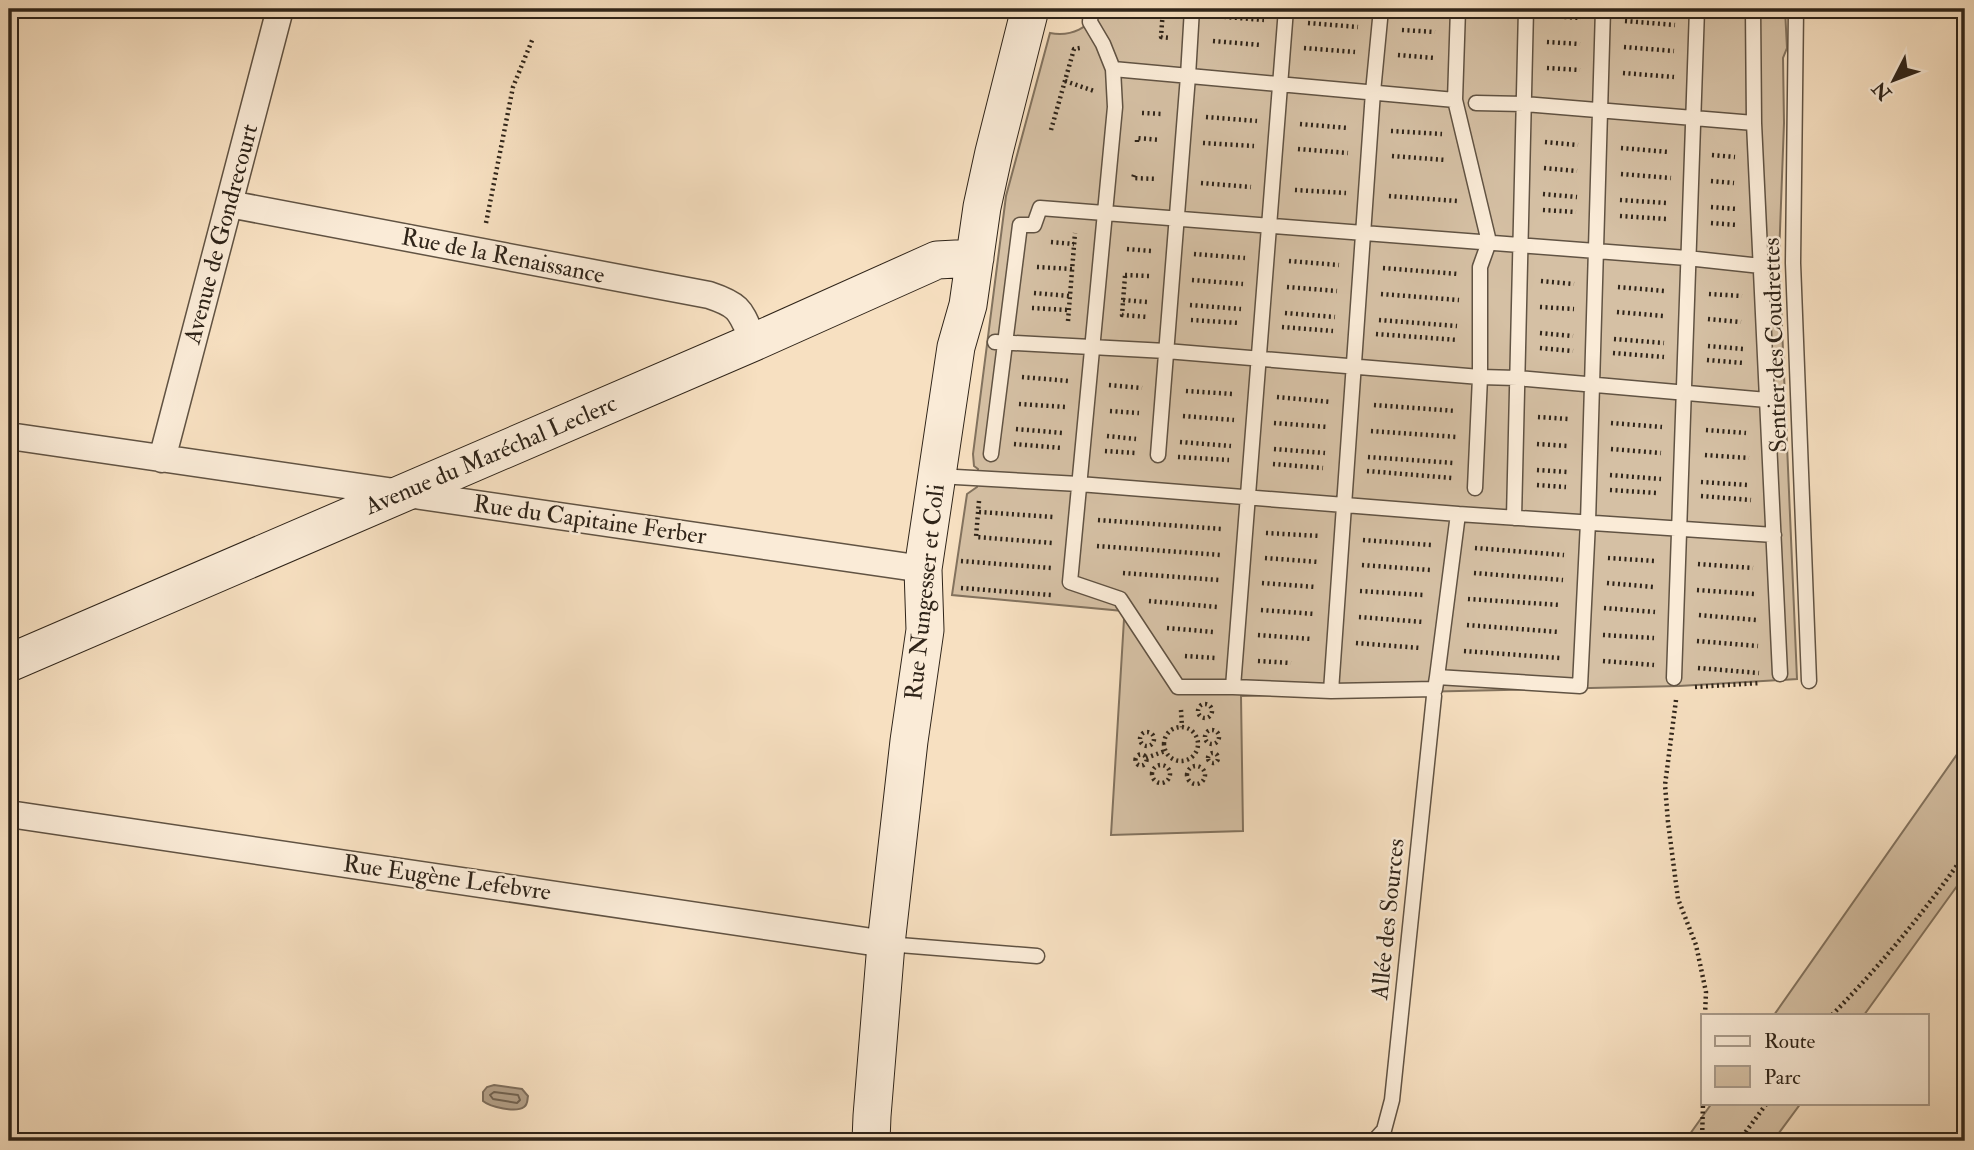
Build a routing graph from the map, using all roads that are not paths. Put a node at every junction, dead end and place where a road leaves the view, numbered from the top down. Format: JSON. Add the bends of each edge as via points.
{"nodes":[{"id":1,"x":280,"y":9,"type":"edge"},
{"id":2,"x":1030,"y":9,"type":"edge"},
{"id":3,"x":1091,"y":9,"type":"edge"},
{"id":4,"x":1381,"y":9,"type":"edge"},
{"id":5,"x":1458,"y":9,"type":"edge"},
{"id":6,"x":1697,"y":9,"type":"edge"},
{"id":7,"x":1753,"y":9,"type":"edge"},
{"id":8,"x":1796,"y":9,"type":"edge"},
{"id":9,"x":1192,"y":11,"type":"edge"},
{"id":10,"x":1526,"y":12,"type":"edge"},
{"id":11,"x":1603,"y":14,"type":"edge"},
{"id":12,"x":1286,"y":15,"type":"edge"},
{"id":13,"x":1113,"y":69,"type":"junction"},
{"id":14,"x":1188,"y":76,"type":"junction"},
{"id":15,"x":1280,"y":85,"type":"junction"},
{"id":16,"x":1373,"y":92,"type":"junction"},
{"id":17,"x":1455,"y":100,"type":"junction"},
{"id":18,"x":1476,"y":103,"type":"dead end"},
{"id":19,"x":1524,"y":104,"type":"junction"},
{"id":20,"x":1600,"y":110,"type":"junction"},
{"id":21,"x":1692,"y":118,"type":"junction"},
{"id":22,"x":1754,"y":123,"type":"junction"},
{"id":23,"x":229,"y":204,"type":"junction"},
{"id":24,"x":1105,"y":213,"type":"junction"},
{"id":25,"x":1177,"y":218,"type":"junction"},
{"id":26,"x":1269,"y":226,"type":"junction"},
{"id":27,"x":1363,"y":233,"type":"junction"},
{"id":28,"x":1489,"y":242,"type":"junction"},
{"id":29,"x":1520,"y":245,"type":"junction"},
{"id":30,"x":1596,"y":251,"type":"junction"},
{"id":31,"x":975,"y":258,"type":"junction"},
{"id":32,"x":1687,"y":258,"type":"junction"},
{"id":33,"x":1761,"y":266,"type":"junction"},
{"id":34,"x":754,"y":342,"type":"junction"},
{"id":35,"x":1000,"y":342,"type":"junction"},
{"id":36,"x":1092,"y":347,"type":"junction"},
{"id":37,"x":1167,"y":351,"type":"junction"},
{"id":38,"x":1259,"y":359,"type":"junction"},
{"id":39,"x":1355,"y":367,"type":"junction"},
{"id":40,"x":1480,"y":377,"type":"junction"},
{"id":41,"x":1517,"y":378,"type":"junction"},
{"id":42,"x":1592,"y":384,"type":"junction"},
{"id":43,"x":1683,"y":392,"type":"junction"},
{"id":44,"x":1767,"y":400,"type":"junction"},
{"id":45,"x":9,"y":436,"type":"edge"},
{"id":46,"x":991,"y":454,"type":"dead end"},
{"id":47,"x":1158,"y":455,"type":"dead end"},
{"id":48,"x":162,"y":459,"type":"junction"},
{"id":49,"x":936,"y":475,"type":"junction"},
{"id":50,"x":1079,"y":484,"type":"junction"},
{"id":51,"x":1475,"y":488,"type":"dead end"},
{"id":52,"x":402,"y":493,"type":"junction"},
{"id":53,"x":1247,"y":498,"type":"junction"},
{"id":54,"x":1344,"y":505,"type":"junction"},
{"id":55,"x":1458,"y":514,"type":"junction"},
{"id":56,"x":1514,"y":518,"type":"junction"},
{"id":57,"x":1588,"y":522,"type":"junction"},
{"id":58,"x":1679,"y":528,"type":"junction"},
{"id":59,"x":1774,"y":536,"type":"junction"},
{"id":60,"x":922,"y":569,"type":"junction"},
{"id":61,"x":9,"y":663,"type":"edge"},
{"id":62,"x":1780,"y":674,"type":"dead end"},
{"id":63,"x":1437,"y":677,"type":"junction"},
{"id":64,"x":1810,"y":681,"type":"road end"},
{"id":65,"x":1675,"y":683,"type":"road end"},
{"id":66,"x":1233,"y":687,"type":"junction"},
{"id":67,"x":1331,"y":691,"type":"junction"},
{"id":68,"x":1434,"y":696,"type":"dead end"},
{"id":69,"x":9,"y":814,"type":"edge"},
{"id":70,"x":886,"y":944,"type":"junction"},
{"id":71,"x":1037,"y":956,"type":"dead end"},
{"id":72,"x":871,"y":1141,"type":"edge"},
{"id":73,"x":1374,"y":1141,"type":"edge"}],
"edges":[{"from":1,"to":23,"type":"street","name":"Avenue de Gondrecourt"},
{"from":2,"to":31,"type":"street","name":"Rue Nungesser et Coli","via":[[994,152]]},
{"from":3,"to":13,"type":"lane","via":[[1090,22]]},
{"from":4,"to":16,"type":"lane"},
{"from":5,"to":17,"type":"lane"},
{"from":6,"to":21,"type":"lane"},
{"from":7,"to":22,"type":"lane"},
{"from":8,"to":64,"type":"lane","name":"Sentier des Coudrettes","via":[[1793,263]]},
{"from":9,"to":14,"type":"lane"},
{"from":10,"to":19,"type":"lane"},
{"from":11,"to":20,"type":"lane"},
{"from":12,"to":15,"type":"lane"},
{"from":13,"to":14,"type":"lane"},
{"from":13,"to":24,"type":"lane","via":[[1115,107]]},
{"from":14,"to":15,"type":"lane"},
{"from":14,"to":25,"type":"lane"},
{"from":15,"to":16,"type":"lane"},
{"from":15,"to":26,"type":"lane"},
{"from":16,"to":17,"type":"lane"},
{"from":16,"to":27,"type":"lane"},
{"from":17,"to":28,"type":"lane"},
{"from":18,"to":19,"type":"lane"},
{"from":19,"to":20,"type":"lane"},
{"from":19,"to":29,"type":"lane"},
{"from":20,"to":21,"type":"lane"},
{"from":20,"to":30,"type":"lane"},
{"from":21,"to":22,"type":"lane"},
{"from":21,"to":32,"type":"lane"},
{"from":22,"to":33,"type":"lane"},
{"from":23,"to":34,"type":"street","name":"Rue de la Renaissance","via":[[709,295],[739,310]]},
{"from":23,"to":48,"type":"street","name":"Avenue de Gondrecourt"},
{"from":24,"to":25,"type":"lane"},
{"from":24,"to":35,"type":"lane","via":[[1040,208],[1034,225],[1020,225],[1011,299]]},
{"from":24,"to":36,"type":"lane"},
{"from":25,"to":26,"type":"lane"},
{"from":25,"to":37,"type":"lane"},
{"from":26,"to":27,"type":"lane"},
{"from":26,"to":38,"type":"lane"},
{"from":27,"to":28,"type":"lane"},
{"from":27,"to":39,"type":"lane"},
{"from":28,"to":29,"type":"lane"},
{"from":28,"to":40,"type":"lane","via":[[1480,267]]},
{"from":29,"to":30,"type":"lane"},
{"from":29,"to":41,"type":"lane"},
{"from":30,"to":32,"type":"lane"},
{"from":30,"to":42,"type":"lane"},
{"from":31,"to":34,"type":"street","name":"Avenue du Maréchal Leclerc","via":[[937,260]]},
{"from":31,"to":49,"type":"street","name":"Rue Nungesser et Coli"},
{"from":32,"to":33,"type":"lane"},
{"from":32,"to":43,"type":"lane"},
{"from":33,"to":44,"type":"lane"},
{"from":34,"to":52,"type":"street","name":"Avenue du Maréchal Leclerc"},
{"from":35,"to":36,"type":"lane"},
{"from":35,"to":46,"type":"lane"},
{"from":36,"to":37,"type":"lane"},
{"from":36,"to":50,"type":"lane"},
{"from":37,"to":38,"type":"lane"},
{"from":37,"to":47,"type":"lane"},
{"from":38,"to":39,"type":"lane"},
{"from":38,"to":53,"type":"lane"},
{"from":39,"to":40,"type":"lane"},
{"from":39,"to":54,"type":"lane"},
{"from":40,"to":41,"type":"lane"},
{"from":40,"to":51,"type":"lane"},
{"from":41,"to":42,"type":"lane"},
{"from":41,"to":56,"type":"lane"},
{"from":42,"to":43,"type":"lane"},
{"from":42,"to":57,"type":"lane"},
{"from":43,"to":44,"type":"lane"},
{"from":43,"to":58,"type":"lane"},
{"from":44,"to":59,"type":"lane"},
{"from":45,"to":48,"type":"street","name":"Rue du Capitaine Ferber"},
{"from":48,"to":52,"type":"street","name":"Rue du Capitaine Ferber"},
{"from":49,"to":50,"type":"lane"},
{"from":49,"to":60,"type":"street","name":"Rue Nungesser et Coli"},
{"from":50,"to":53,"type":"lane"},
{"from":50,"to":66,"type":"lane","via":[[1070,576],[1120,599],[1178,687]]},
{"from":52,"to":60,"type":"street","name":"Rue du Capitaine Ferber"},
{"from":52,"to":61,"type":"street","name":"Avenue du Maréchal Leclerc"},
{"from":53,"to":54,"type":"lane"},
{"from":53,"to":66,"type":"lane"},
{"from":54,"to":55,"type":"lane"},
{"from":54,"to":67,"type":"lane"},
{"from":55,"to":56,"type":"lane"},
{"from":55,"to":63,"type":"lane"},
{"from":56,"to":57,"type":"lane"},
{"from":57,"to":58,"type":"lane"},
{"from":57,"to":63,"type":"lane","via":[[1580,686]]},
{"from":58,"to":59,"type":"lane"},
{"from":58,"to":65,"type":"lane"},
{"from":59,"to":62,"type":"lane"},
{"from":60,"to":70,"type":"street","name":"Rue Nungesser et Coli","via":[[925,630]]},
{"from":63,"to":67,"type":"lane","via":[[1435,689]]},
{"from":66,"to":67,"type":"lane"},
{"from":68,"to":73,"type":"lane","name":"Allée des Sources","via":[[1392,1100],[1384,1130]]},
{"from":69,"to":70,"type":"street","name":"Rue Eugène Lefebvre"},
{"from":70,"to":71,"type":"lane"},
{"from":70,"to":72,"type":"street","name":"Rue Nungesser et Coli"}]}
